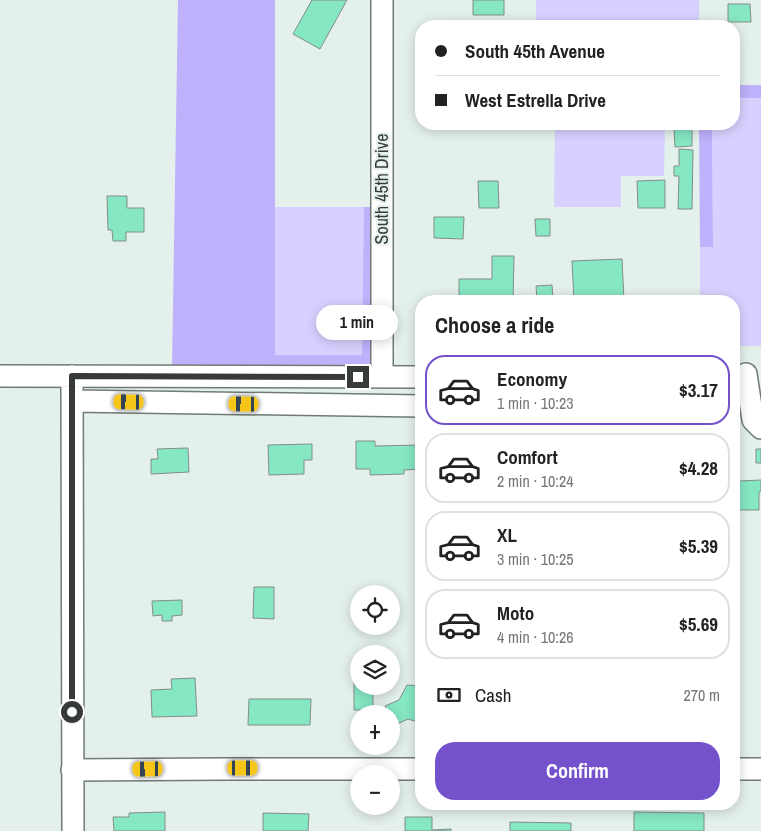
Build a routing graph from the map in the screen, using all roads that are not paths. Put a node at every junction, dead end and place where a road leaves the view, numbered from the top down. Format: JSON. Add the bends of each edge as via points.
{"nodes":[{"id":1,"x":382,"y":0,"type":"edge"},
{"id":2,"x":747,"y":374,"type":"edge"},
{"id":3,"x":0,"y":376,"type":"edge"},
{"id":4,"x":72,"y":376,"type":"junction"},
{"id":5,"x":358,"y":377,"type":"junction"},
{"id":6,"x":382,"y":377,"type":"junction"},
{"id":7,"x":415,"y":377,"type":"edge"},
{"id":8,"x":72,"y":401,"type":"junction"},
{"id":9,"x":358,"y":406,"type":"junction"},
{"id":10,"x":415,"y":406,"type":"edge"},
{"id":11,"x":761,"y":428,"type":"edge"},
{"id":12,"x":415,"y":769,"type":"edge"},
{"id":13,"x":740,"y":769,"type":"edge"},
{"id":14,"x":761,"y":769,"type":"edge"},
{"id":15,"x":72,"y":770,"type":"junction"},
{"id":16,"x":72,"y":831,"type":"edge"}],
"edges":[{"from":1,"to":6,"type":"street","name":"South 45th Drive"},
{"from":2,"to":11,"type":"street","via":[[754,420]]},
{"from":3,"to":4,"type":"street"},
{"from":4,"to":5,"type":"street"},
{"from":4,"to":8,"type":"street"},
{"from":5,"to":6,"type":"street"},
{"from":5,"to":9,"type":"street"},
{"from":6,"to":7,"type":"street"},
{"from":8,"to":9,"type":"street"},
{"from":8,"to":15,"type":"street"},
{"from":9,"to":10,"type":"street"},
{"from":12,"to":15,"type":"street"},
{"from":13,"to":14,"type":"street"},
{"from":15,"to":16,"type":"street"}]}
